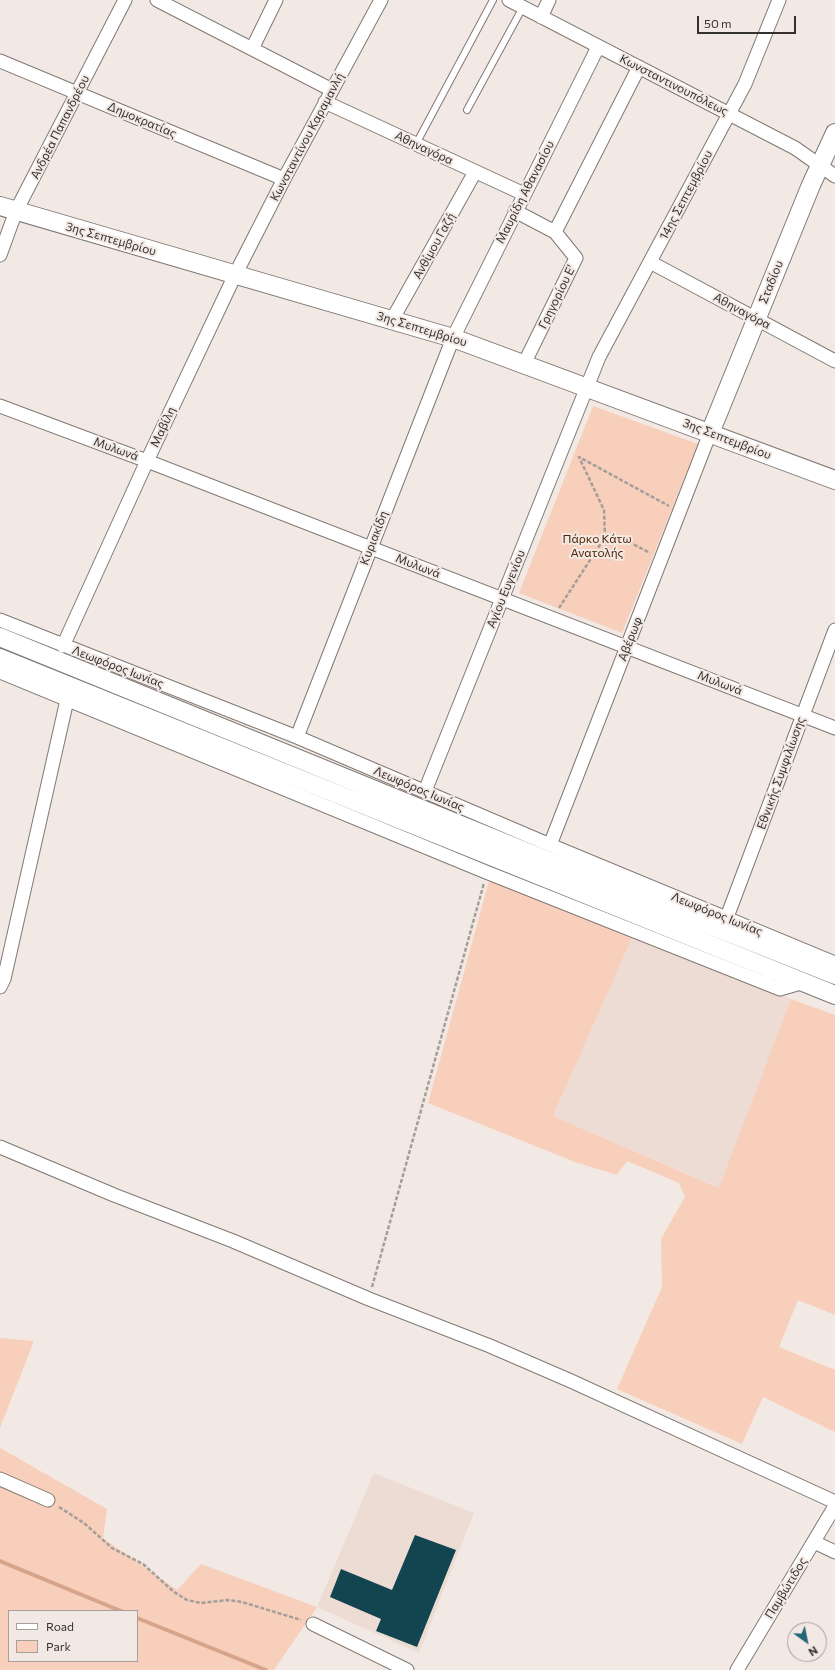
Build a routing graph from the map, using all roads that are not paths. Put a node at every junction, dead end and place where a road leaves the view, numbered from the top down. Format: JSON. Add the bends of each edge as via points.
{"nodes":[{"id":1,"x":125,"y":0,"type":"edge"},
{"id":2,"x":157,"y":0,"type":"edge"},
{"id":3,"x":276,"y":0,"type":"edge"},
{"id":4,"x":381,"y":0,"type":"edge"},
{"id":5,"x":493,"y":0,"type":"edge"},
{"id":6,"x":509,"y":0,"type":"edge"},
{"id":7,"x":549,"y":0,"type":"edge"},
{"id":8,"x":779,"y":0,"type":"edge"},
{"id":9,"x":523,"y":7,"type":"junction"},
{"id":10,"x":541,"y":16,"type":"junction"},
{"id":11,"x":598,"y":47,"type":"junction"},
{"id":12,"x":252,"y":49,"type":"junction"},
{"id":13,"x":0,"y":61,"type":"edge"},
{"id":14,"x":639,"y":67,"type":"junction"},
{"id":15,"x":332,"y":90,"type":"junction"},
{"id":16,"x":77,"y":93,"type":"junction"},
{"id":17,"x":325,"y":102,"type":"junction"},
{"id":18,"x":468,"y":110,"type":"dead end"},
{"id":19,"x":729,"y":114,"type":"junction"},
{"id":20,"x":835,"y":133,"type":"edge"},
{"id":21,"x":416,"y":144,"type":"junction"},
{"id":22,"x":819,"y":164,"type":"junction"},
{"id":23,"x":475,"y":172,"type":"junction"},
{"id":24,"x":835,"y":176,"type":"edge"},
{"id":25,"x":284,"y":179,"type":"junction"},
{"id":26,"x":524,"y":194,"type":"junction"},
{"id":27,"x":8,"y":209,"type":"edge"},
{"id":28,"x":515,"y":211,"type":"junction"},
{"id":29,"x":555,"y":232,"type":"junction"},
{"id":30,"x":0,"y":255,"type":"edge"},
{"id":31,"x":650,"y":262,"type":"junction"},
{"id":32,"x":235,"y":275,"type":"junction"},
{"id":33,"x":756,"y":319,"type":"junction"},
{"id":34,"x":392,"y":320,"type":"junction"},
{"id":35,"x":453,"y":338,"type":"junction"},
{"id":36,"x":835,"y":361,"type":"edge"},
{"id":37,"x":524,"y":364,"type":"junction"},
{"id":38,"x":587,"y":387,"type":"junction"},
{"id":39,"x":0,"y":406,"type":"edge"},
{"id":40,"x":710,"y":433,"type":"junction"},
{"id":41,"x":147,"y":461,"type":"junction"},
{"id":42,"x":835,"y":480,"type":"edge"},
{"id":43,"x":370,"y":548,"type":"junction"},
{"id":44,"x":502,"y":598,"type":"junction"},
{"id":45,"x":0,"y":620,"type":"edge"},
{"id":46,"x":835,"y":630,"type":"edge"},
{"id":47,"x":0,"y":637,"type":"edge"},
{"id":48,"x":63,"y":646,"type":"junction"},
{"id":49,"x":627,"y":647,"type":"junction"},
{"id":50,"x":0,"y":658,"type":"edge"},
{"id":51,"x":0,"y":672,"type":"edge"},
{"id":52,"x":67,"y":700,"type":"junction"},
{"id":53,"x":803,"y":715,"type":"junction"},
{"id":54,"x":835,"y":728,"type":"edge"},
{"id":55,"x":297,"y":738,"type":"junction"},
{"id":56,"x":425,"y":791,"type":"junction"},
{"id":57,"x":550,"y":845,"type":"junction"},
{"id":58,"x":727,"y":918,"type":"junction"},
{"id":59,"x":835,"y":963,"type":"edge"},
{"id":60,"x":835,"y":975,"type":"edge"},
{"id":61,"x":804,"y":982,"type":"junction"},
{"id":62,"x":0,"y":987,"type":"edge"},
{"id":63,"x":835,"y":995,"type":"edge"},
{"id":64,"x":0,"y":1147,"type":"edge"},
{"id":65,"x":0,"y":1479,"type":"edge"},
{"id":66,"x":48,"y":1500,"type":"road end"},
{"id":67,"x":835,"y":1502,"type":"edge"},
{"id":68,"x":835,"y":1506,"type":"edge"},
{"id":69,"x":814,"y":1542,"type":"junction"},
{"id":70,"x":835,"y":1552,"type":"edge"},
{"id":71,"x":313,"y":1624,"type":"road end"},
{"id":72,"x":407,"y":1670,"type":"edge"},
{"id":73,"x":737,"y":1670,"type":"edge"}],
"edges":[{"from":1,"to":16,"type":"street","name":"Ανδρέα Παπανδρέου"},
{"from":2,"to":12,"type":"street"},
{"from":3,"to":12,"type":"street"},
{"from":4,"to":15,"type":"street","name":"Κωνσταντίνου Καραμανλή"},
{"from":5,"to":21,"type":"lane"},
{"from":6,"to":9,"type":"street","name":"Κωνσταντινουπόλεως"},
{"from":7,"to":10,"type":"street"},
{"from":8,"to":19,"type":"street","name":"14ης Σεπτεμβρίου","via":[[745,84]]},
{"from":9,"to":10,"type":"street","name":"Κωνσταντινουπόλεως"},
{"from":9,"to":18,"type":"lane"},
{"from":10,"to":11,"type":"street","name":"Κωνσταντινουπόλεως"},
{"from":11,"to":14,"type":"street","name":"Κωνσταντινουπόλεως"},
{"from":11,"to":26,"type":"street","name":"Μαυρίδη Αθανασίου"},
{"from":12,"to":15,"type":"street"},
{"from":13,"to":16,"type":"street","name":"Δημοκρατίας"},
{"from":14,"to":19,"type":"street","name":"Κωνσταντινουπόλεως"},
{"from":14,"to":29,"type":"street"},
{"from":15,"to":17,"type":"street","name":"Κωνσταντίνου Καραμανλή"},
{"from":16,"to":25,"type":"street","name":"Δημοκρατίας"},
{"from":16,"to":27,"type":"street","name":"Ανδρέα Παπανδρέου"},
{"from":17,"to":21,"type":"street","name":"Αθηναγόρα"},
{"from":17,"to":25,"type":"street","name":"Κωνσταντίνου Καραμανλή"},
{"from":19,"to":22,"type":"street","name":"Κωνσταντινουπόλεως","via":[[795,148]]},
{"from":19,"to":31,"type":"street","name":"14ης Σεπτεμβρίου"},
{"from":20,"to":22,"type":"street","name":"Σταδίου"},
{"from":21,"to":23,"type":"street","name":"Αθηναγόρα"},
{"from":22,"to":24,"type":"street","name":"Κωνσταντινουπόλεως"},
{"from":22,"to":33,"type":"street","name":"Σταδίου"},
{"from":23,"to":26,"type":"street","name":"Αθηναγόρα"},
{"from":23,"to":34,"type":"street","name":"Ανθίμου Γαζή"},
{"from":25,"to":32,"type":"street","name":"Κωνσταντίνου Καραμανλή"},
{"from":26,"to":28,"type":"street","name":"Μαυρίδη Αθανασίου"},
{"from":27,"to":30,"type":"street","name":"Ανδρέα Παπανδρέου"},
{"from":27,"to":32,"type":"street","name":"3ης Σεπτεμβρίου"},
{"from":28,"to":29,"type":"street","name":"Γρηγορίου Ε'"},
{"from":28,"to":35,"type":"street","name":"Μαυρίδη Αθανασίου"},
{"from":29,"to":37,"type":"street","name":"Γρηγορίου Ε'","via":[[576,258]]},
{"from":31,"to":33,"type":"street","name":"Αθηναγόρα"},
{"from":31,"to":38,"type":"street","name":"14ης Σεπτεμβρίου","via":[[602,352]]},
{"from":32,"to":34,"type":"street","name":"3ης Σεπτεμβρίου"},
{"from":32,"to":41,"type":"street","name":"Μαβίλη"},
{"from":33,"to":36,"type":"street","name":"Αθηναγόρα"},
{"from":33,"to":40,"type":"street","name":"Σταδίου"},
{"from":34,"to":35,"type":"street","name":"3ης Σεπτεμβρίου"},
{"from":35,"to":37,"type":"street","name":"3ης Σεπτεμβρίου"},
{"from":35,"to":43,"type":"street","name":"Κυριακίδη"},
{"from":37,"to":38,"type":"street","name":"3ης Σεπτεμβρίου"},
{"from":38,"to":40,"type":"street","name":"3ης Σεπτεμβρίου"},
{"from":38,"to":44,"type":"street","name":"Αγίου Ευγενίου"},
{"from":39,"to":41,"type":"street","name":"Μυλωνά"},
{"from":40,"to":42,"type":"street","name":"3ης Σεπτεμβρίου"},
{"from":40,"to":49,"type":"street","name":"Αβέρωφ"},
{"from":41,"to":43,"type":"street","name":"Μυλωνά"},
{"from":41,"to":48,"type":"street","name":"Μαβίλη"},
{"from":43,"to":44,"type":"street","name":"Μυλωνά"},
{"from":43,"to":55,"type":"street","name":"Κυριακίδη"},
{"from":44,"to":49,"type":"street","name":"Μυλωνά"},
{"from":44,"to":56,"type":"street","name":"Αγίου Ευγενίου"},
{"from":45,"to":48,"type":"street","name":"Λεωφόρος Ιωνίας"},
{"from":46,"to":53,"type":"street","name":"Εθνικής Συμφιλίωσης"},
{"from":47,"to":60,"type":"street","name":"Λεωφόρος Ιωνίας"},
{"from":48,"to":55,"type":"street","name":"Λεωφόρος Ιωνίας"},
{"from":49,"to":53,"type":"street","name":"Μυλωνά"},
{"from":49,"to":57,"type":"street","name":"Αβέρωφ"},
{"from":50,"to":61,"type":"street"},
{"from":51,"to":52,"type":"street"},
{"from":52,"to":61,"type":"street","via":[[486,872],[780,989]]},
{"from":52,"to":62,"type":"street","via":[[4,979]]},
{"from":53,"to":54,"type":"street","name":"Μυλωνά"},
{"from":53,"to":58,"type":"street","name":"Εθνικής Συμφιλίωσης"},
{"from":55,"to":56,"type":"street","name":"Λεωφόρος Ιωνίας"},
{"from":56,"to":57,"type":"street","name":"Λεωφόρος Ιωνίας"},
{"from":57,"to":58,"type":"street","name":"Λεωφόρος Ιωνίας"},
{"from":58,"to":59,"type":"street","name":"Λεωφόρος Ιωνίας"},
{"from":61,"to":63,"type":"street"},
{"from":64,"to":67,"type":"street","via":[[490,1346]]},
{"from":65,"to":66,"type":"street"},
{"from":68,"to":69,"type":"street","name":"Παμβώτιδος"},
{"from":69,"to":70,"type":"street"},
{"from":69,"to":73,"type":"street","name":"Παμβώτιδος"},
{"from":71,"to":72,"type":"street"}]}
